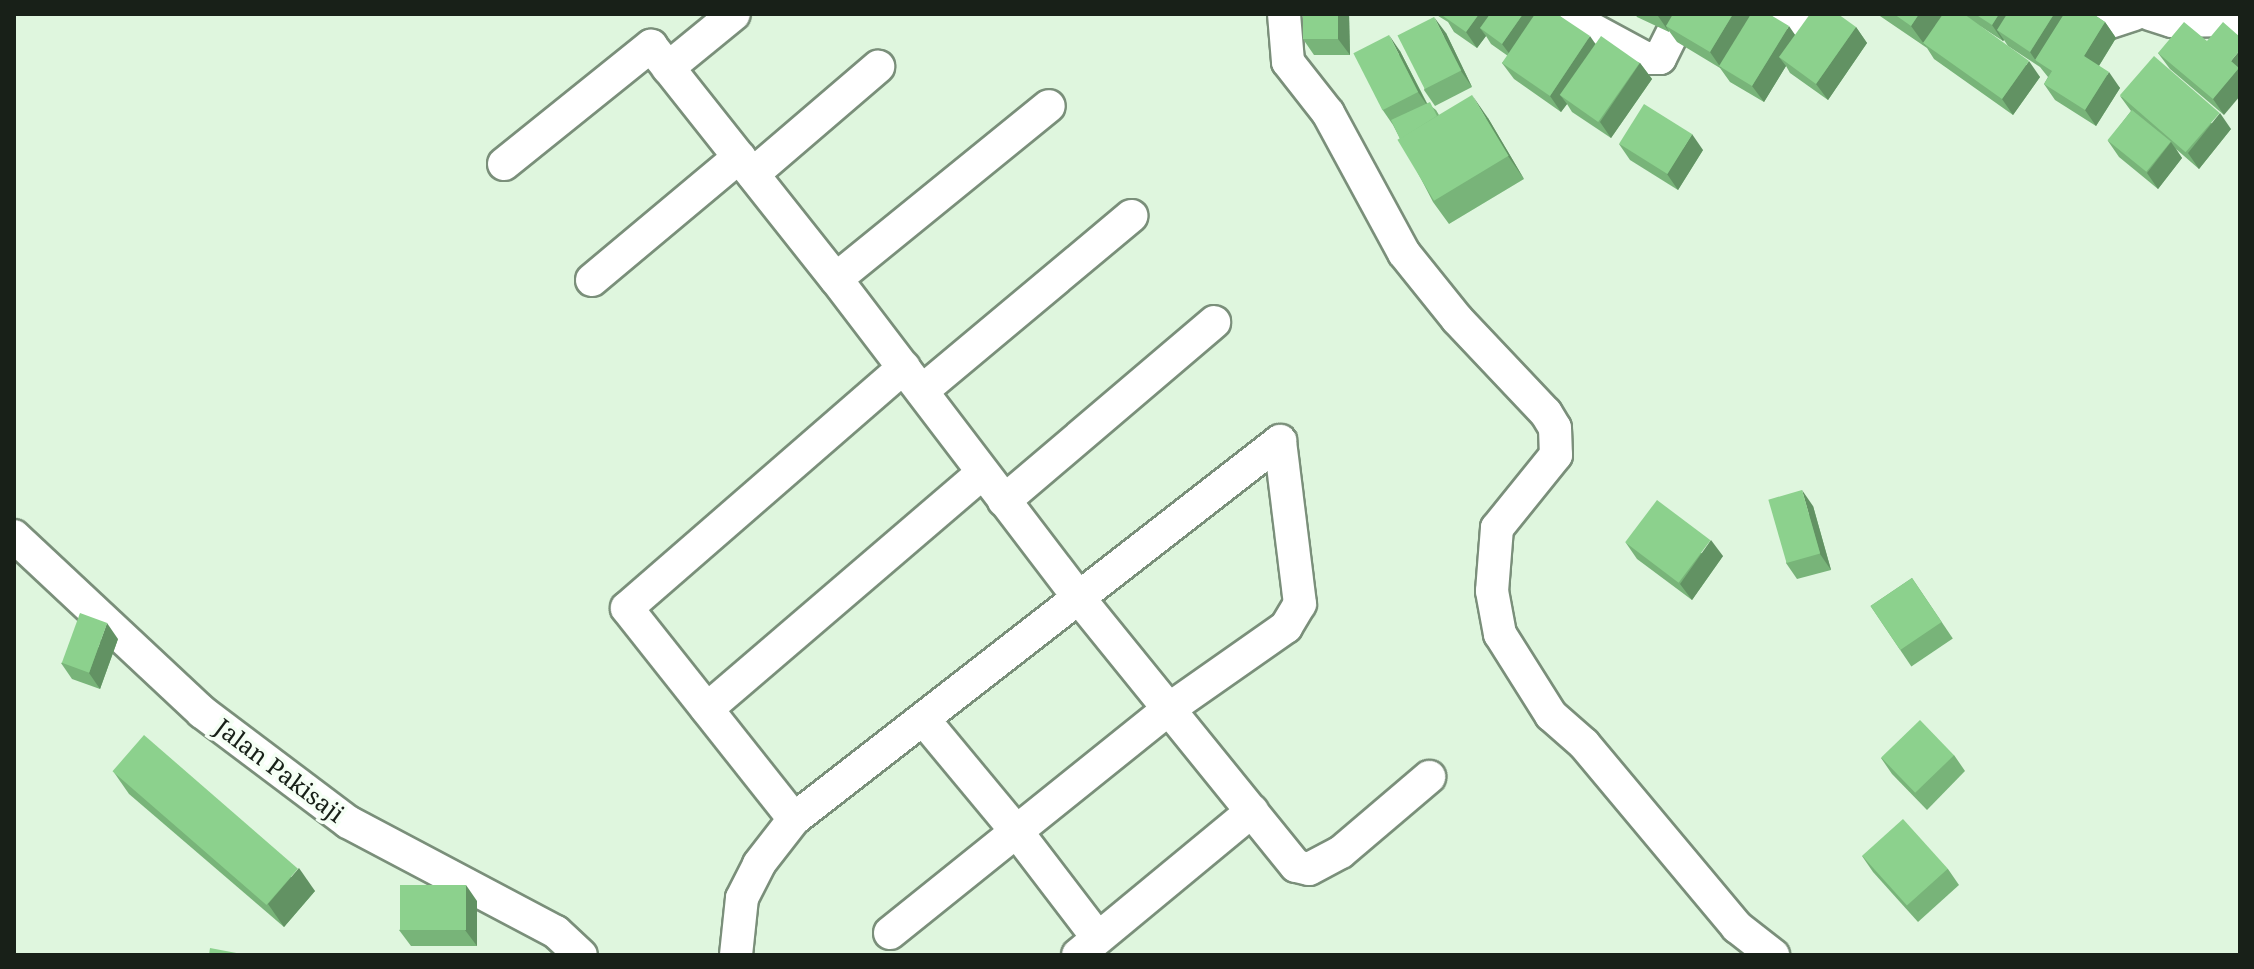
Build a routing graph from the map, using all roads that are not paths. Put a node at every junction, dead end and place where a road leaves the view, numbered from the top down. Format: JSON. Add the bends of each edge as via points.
{"nodes":[{"id":1,"x":734,"y":14,"type":"edge"},
{"id":2,"x":1284,"y":14,"type":"edge"},
{"id":3,"x":1564,"y":14,"type":"edge"},
{"id":4,"x":1682,"y":14,"type":"edge"},
{"id":5,"x":1780,"y":14,"type":"edge"},
{"id":6,"x":1816,"y":14,"type":"edge"},
{"id":7,"x":2085,"y":14,"type":"edge"},
{"id":8,"x":2134,"y":14,"type":"edge"},
{"id":9,"x":2150,"y":14,"type":"edge"},
{"id":10,"x":2240,"y":23,"type":"edge"},
{"id":11,"x":878,"y":67,"type":"dead end"},
{"id":12,"x":668,"y":68,"type":"junction"},
{"id":13,"x":1049,"y":106,"type":"dead end"},
{"id":14,"x":504,"y":164,"type":"dead end"},
{"id":15,"x":746,"y":166,"type":"junction"},
{"id":16,"x":1131,"y":216,"type":"dead end"},
{"id":17,"x":836,"y":279,"type":"junction"},
{"id":18,"x":592,"y":280,"type":"dead end"},
{"id":19,"x":1214,"y":322,"type":"dead end"},
{"id":20,"x":913,"y":379,"type":"junction"},
{"id":21,"x":982,"y":473,"type":"junction"},
{"id":22,"x":1004,"y":501,"type":"junction"},
{"id":23,"x":14,"y":536,"type":"edge"},
{"id":24,"x":1078,"y":597,"type":"junction"},
{"id":25,"x":707,"y":709,"type":"junction"},
{"id":26,"x":1169,"y":709,"type":"junction"},
{"id":27,"x":924,"y":720,"type":"junction"},
{"id":28,"x":1429,"y":777,"type":"dead end"},
{"id":29,"x":1252,"y":811,"type":"junction"},
{"id":30,"x":794,"y":819,"type":"junction"},
{"id":31,"x":1017,"y":832,"type":"junction"},
{"id":32,"x":890,"y":933,"type":"dead end"},
{"id":33,"x":1088,"y":947,"type":"edge"},
{"id":34,"x":581,"y":955,"type":"edge"},
{"id":35,"x":736,"y":955,"type":"edge"},
{"id":36,"x":1773,"y":955,"type":"edge"}],
"edges":[{"from":1,"to":12,"type":"street"},
{"from":2,"to":36,"type":"street","via":[[1288,62],[1328,113],[1404,253],[1555,428],[1556,455],[1497,528],[1492,591],[1500,634],[1551,715],[1584,744],[1737,927]]},
{"from":3,"to":4,"type":"street","via":[[1645,58],[1660,58]]},
{"from":5,"to":6,"type":"street","via":[[1801,24]]},
{"from":7,"to":8,"type":"street","via":[[2107,23]]},
{"from":9,"to":10,"type":"street","via":[[2172,21]]},
{"from":11,"to":15,"type":"street"},
{"from":12,"to":14,"type":"street","via":[[651,46]]},
{"from":12,"to":15,"type":"street"},
{"from":13,"to":17,"type":"street"},
{"from":15,"to":17,"type":"street"},
{"from":15,"to":18,"type":"street"},
{"from":16,"to":20,"type":"street"},
{"from":17,"to":20,"type":"street"},
{"from":19,"to":22,"type":"street"},
{"from":20,"to":21,"type":"street"},
{"from":20,"to":25,"type":"street","via":[[627,608]]},
{"from":21,"to":22,"type":"street"},
{"from":21,"to":25,"type":"street"},
{"from":22,"to":24,"type":"street"},
{"from":23,"to":34,"type":"street","name":"Jalan Pakisaji","via":[[202,712],[335,813],[556,932]]},
{"from":24,"to":26,"type":"street"},
{"from":24,"to":26,"type":"street","via":[[1280,441],[1300,604],[1286,627]]},
{"from":24,"to":27,"type":"street"},
{"from":25,"to":30,"type":"street"},
{"from":26,"to":29,"type":"street"},
{"from":26,"to":31,"type":"street"},
{"from":27,"to":30,"type":"street"},
{"from":27,"to":31,"type":"street"},
{"from":28,"to":29,"type":"street","via":[[1341,852],[1309,869],[1296,866]]},
{"from":29,"to":33,"type":"street"},
{"from":30,"to":35,"type":"street","via":[[759,864],[742,898]]},
{"from":31,"to":32,"type":"street"},
{"from":31,"to":33,"type":"street"}]}
